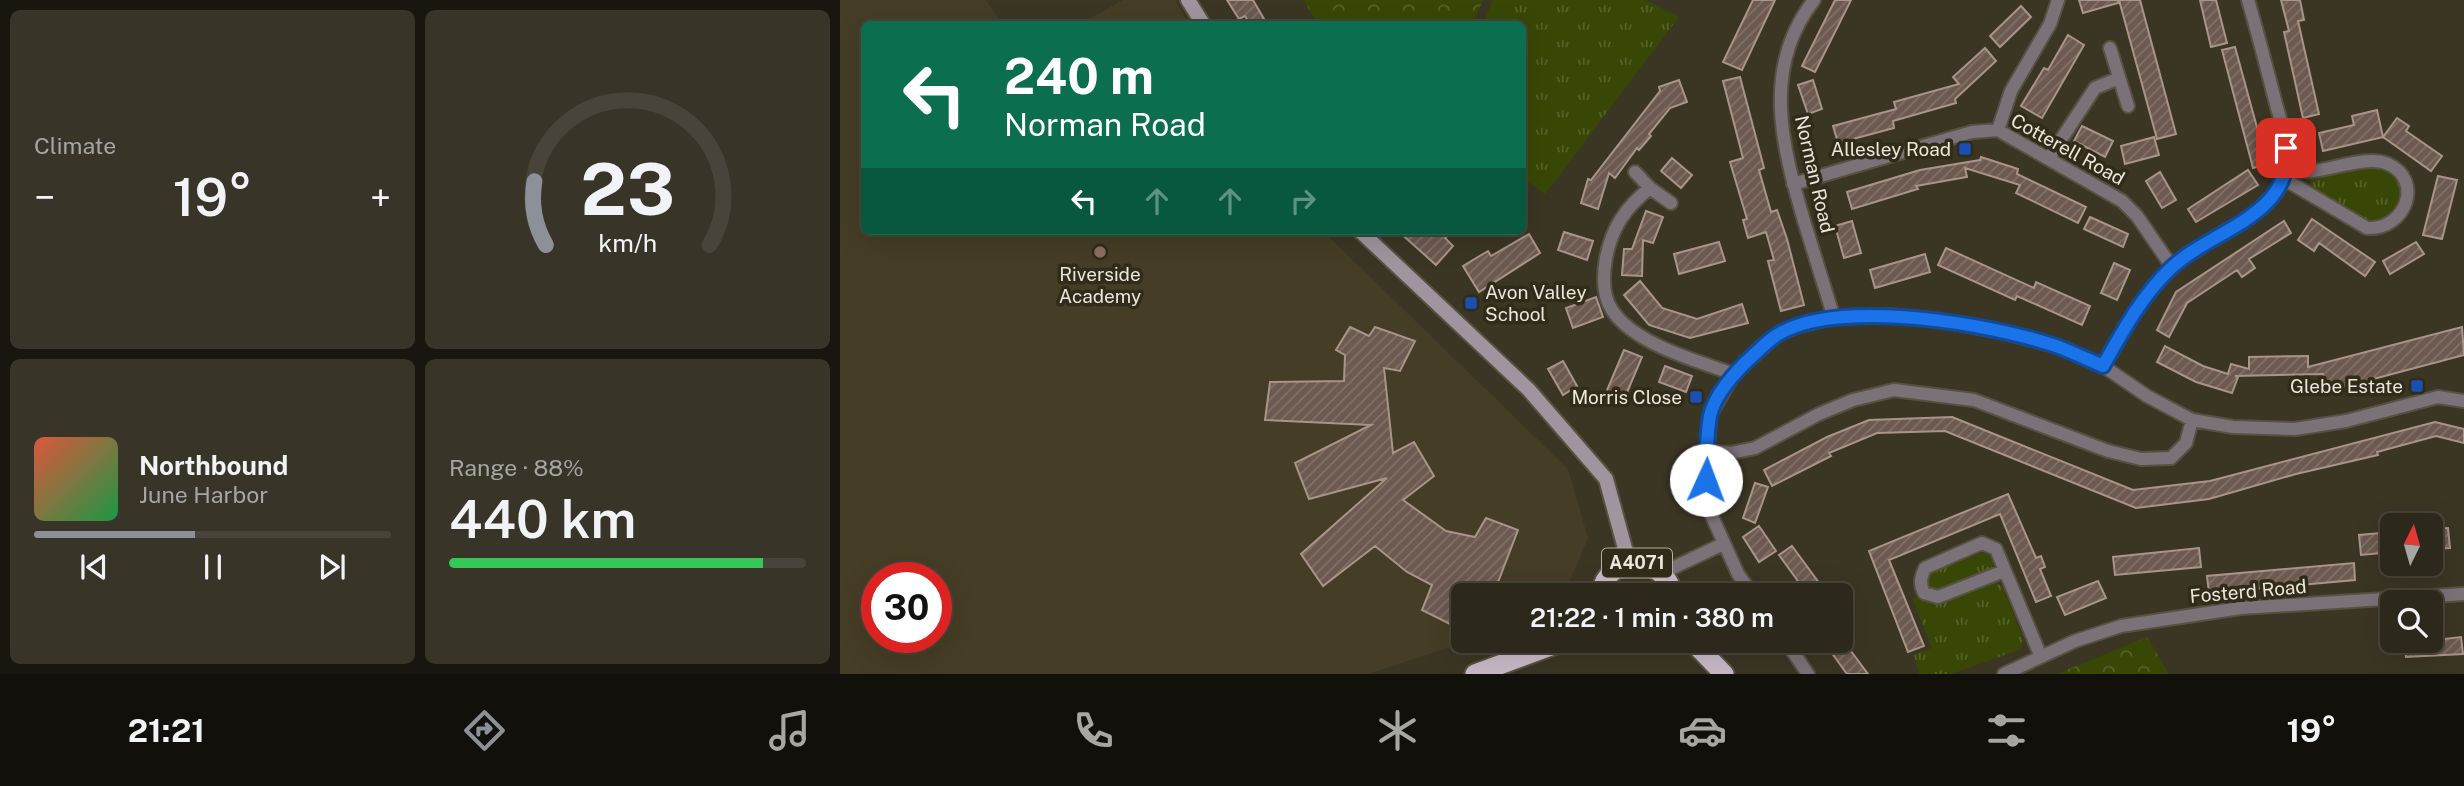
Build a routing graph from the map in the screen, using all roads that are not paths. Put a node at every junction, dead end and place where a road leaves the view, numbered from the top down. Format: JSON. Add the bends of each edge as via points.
{"nodes":[{"id":1,"x":1188,"y":0,"type":"edge"},
{"id":2,"x":1814,"y":0,"type":"edge"},
{"id":3,"x":2058,"y":0,"type":"edge"},
{"id":4,"x":2248,"y":0,"type":"edge"},
{"id":5,"x":1201,"y":21,"type":"edge"},
{"id":6,"x":2110,"y":48,"type":"dead end"},
{"id":7,"x":2119,"y":78,"type":"junction"},
{"id":8,"x":2128,"y":106,"type":"dead end"},
{"id":9,"x":1998,"y":130,"type":"junction"},
{"id":10,"x":2049,"y":158,"type":"junction"},
{"id":11,"x":1635,"y":172,"type":"dead end"},
{"id":12,"x":2285,"y":174,"type":"junction"},
{"id":13,"x":1793,"y":184,"type":"junction"},
{"id":14,"x":1650,"y":188,"type":"junction"},
{"id":15,"x":1671,"y":203,"type":"dead end"},
{"id":16,"x":1364,"y":235,"type":"edge"},
{"id":17,"x":2172,"y":267,"type":"junction"},
{"id":18,"x":1834,"y":318,"type":"junction"},
{"id":19,"x":2103,"y":366,"type":"junction"},
{"id":20,"x":1734,"y":374,"type":"junction"},
{"id":21,"x":2464,"y":401,"type":"edge"},
{"id":22,"x":2192,"y":420,"type":"junction"},
{"id":23,"x":1707,"y":451,"type":"junction"},
{"id":24,"x":1723,"y":544,"type":"junction"},
{"id":25,"x":1629,"y":563,"type":"junction"},
{"id":26,"x":2004,"y":571,"type":"junction"},
{"id":27,"x":1662,"y":573,"type":"junction"},
{"id":28,"x":1605,"y":583,"type":"edge"},
{"id":29,"x":1670,"y":583,"type":"edge"},
{"id":30,"x":1745,"y":583,"type":"edge"},
{"id":31,"x":2464,"y":594,"type":"edge"},
{"id":32,"x":1532,"y":653,"type":"edge"},
{"id":33,"x":1703,"y":653,"type":"edge"},
{"id":34,"x":1794,"y":653,"type":"edge"},
{"id":35,"x":2041,"y":657,"type":"junction"},
{"id":36,"x":1475,"y":674,"type":"edge"},
{"id":37,"x":1724,"y":674,"type":"edge"},
{"id":38,"x":1808,"y":674,"type":"edge"},
{"id":39,"x":2004,"y":674,"type":"edge"}],
"edges":[{"from":1,"to":5,"type":"main road"},
{"from":2,"to":13,"type":"street","name":"Norman Road","via":[[1791,38],[1779,99]]},
{"from":3,"to":9,"type":"street","via":[[2050,24],[2011,91]]},
{"from":4,"to":12,"type":"street","via":[[2283,132]]},
{"from":6,"to":7,"type":"street"},
{"from":7,"to":8,"type":"street"},
{"from":7,"to":10,"type":"street","via":[[2095,88]]},
{"from":9,"to":10,"type":"street","name":"Cotterell Road"},
{"from":9,"to":13,"type":"street","name":"Cotterell Road","via":[[1972,132]]},
{"from":10,"to":17,"type":"street","name":"Cotterell Road","via":[[2122,201]]},
{"from":11,"to":14,"type":"street"},
{"from":12,"to":12,"type":"street","via":[[2368,162],[2388,164],[2406,183],[2405,202],[2390,224],[2367,228]]},
{"from":12,"to":17,"type":"street","via":[[2275,195],[2258,210]]},
{"from":13,"to":18,"type":"street","name":"Norman Road"},
{"from":14,"to":15,"type":"street"},
{"from":14,"to":20,"type":"street","via":[[1619,218],[1611,236],[1603,284],[1612,310],[1632,330],[1668,350]]},
{"from":16,"to":25,"type":"main road","via":[[1530,390],[1606,479]]},
{"from":17,"to":19,"type":"street","via":[[2136,308]]},
{"from":18,"to":19,"type":"street","via":[[1888,315],[1931,319],[2059,347]]},
{"from":18,"to":20,"type":"street","via":[[1777,335]]},
{"from":19,"to":22,"type":"street"},
{"from":20,"to":23,"type":"street","via":[[1710,415]]},
{"from":21,"to":22,"type":"street","via":[[2438,397],[2295,429]]},
{"from":22,"to":23,"type":"street","via":[[2186,443],[2171,458],[2141,458],[2108,451],[1974,400],[1894,390],[1830,409],[1755,448]]},
{"from":23,"to":24,"type":"street","via":[[1710,512]]},
{"from":24,"to":27,"type":"street"},
{"from":24,"to":30,"type":"street"},
{"from":25,"to":27,"type":"highway","number":"A4071","via":[[1652,566]]},
{"from":25,"to":28,"type":"highway","number":"A4071"},
{"from":26,"to":26,"type":"street","via":[[1996,549],[1982,543],[1925,568],[1921,587],[1924,593],[1938,597]]},
{"from":26,"to":35,"type":"street"},
{"from":27,"to":29,"type":"highway","number":"A4071"},
{"from":31,"to":35,"type":"street","name":"Fosterd Road","via":[[2241,608],[2121,626]]},
{"from":32,"to":36,"type":"highway"},
{"from":33,"to":37,"type":"highway"},
{"from":34,"to":38,"type":"street"},
{"from":35,"to":39,"type":"street","name":"Fosterd Road"}]}
